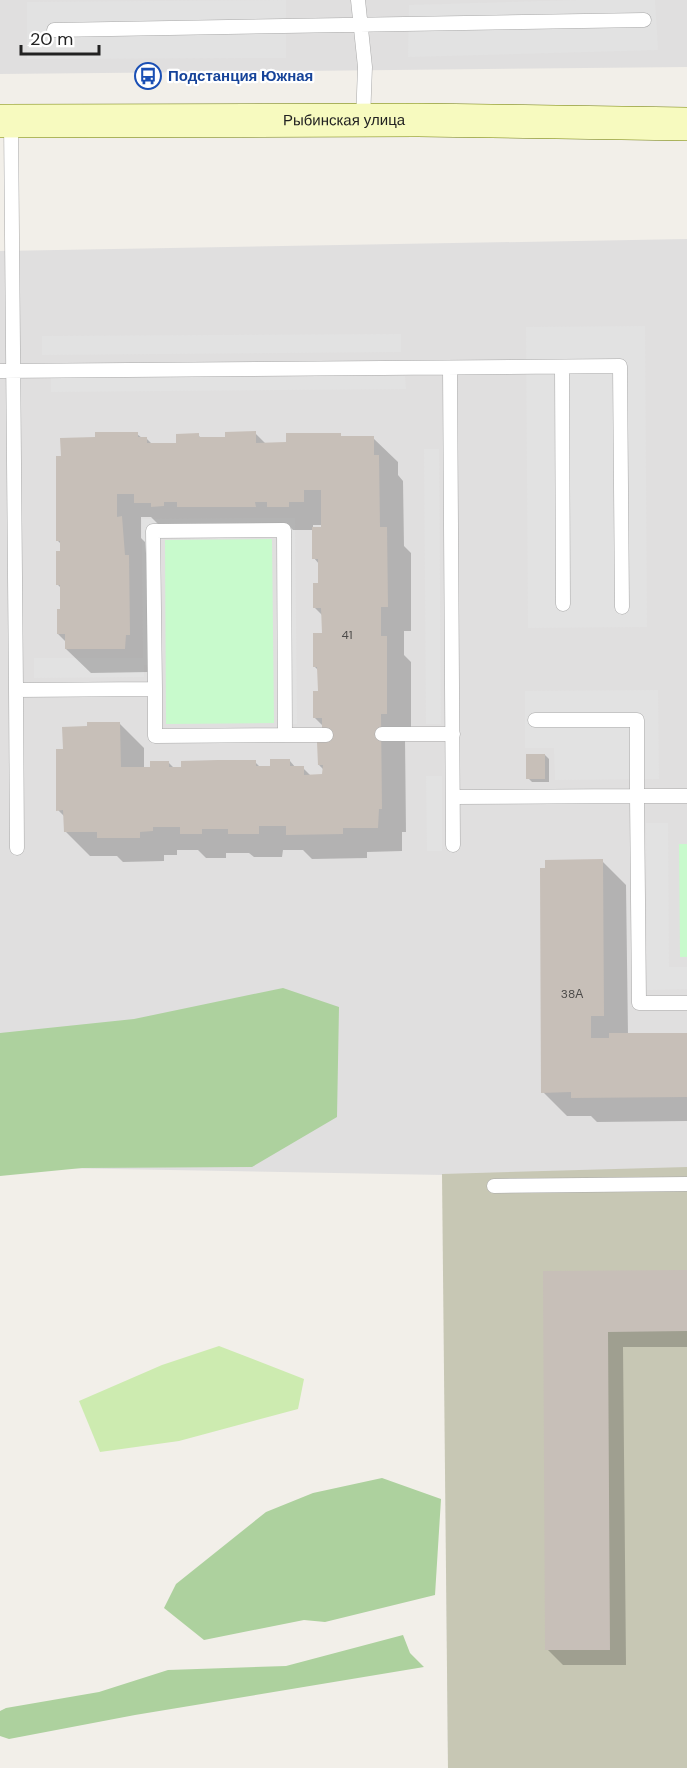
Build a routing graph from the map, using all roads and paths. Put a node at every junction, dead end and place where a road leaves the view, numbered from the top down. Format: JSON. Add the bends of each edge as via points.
{"nodes":[{"id":1,"x":358,"y":0,"type":"edge"},
{"id":2,"x":644,"y":20,"type":"dead end"},
{"id":3,"x":360,"y":24,"type":"junction"},
{"id":4,"x":54,"y":30,"type":"dead end"},
{"id":5,"x":363,"y":120,"type":"junction"},
{"id":6,"x":6,"y":121,"type":"edge"},
{"id":7,"x":687,"y":124,"type":"edge"},
{"id":8,"x":562,"y":367,"type":"junction"},
{"id":9,"x":450,"y":368,"type":"junction"},
{"id":10,"x":7,"y":371,"type":"edge"},
{"id":11,"x":563,"y":604,"type":"dead end"},
{"id":12,"x":622,"y":607,"type":"dead end"},
{"id":13,"x":15,"y":690,"type":"junction"},
{"id":14,"x":155,"y":690,"type":"junction"},
{"id":15,"x":536,"y":720,"type":"dead end"},
{"id":16,"x":382,"y":734,"type":"dead end"},
{"id":17,"x":453,"y":734,"type":"junction"},
{"id":18,"x":285,"y":735,"type":"junction"},
{"id":19,"x":326,"y":735,"type":"dead end"},
{"id":20,"x":637,"y":796,"type":"junction"},
{"id":21,"x":687,"y":796,"type":"edge"},
{"id":22,"x":453,"y":797,"type":"junction"},
{"id":23,"x":453,"y":845,"type":"dead end"},
{"id":24,"x":17,"y":848,"type":"dead end"},
{"id":25,"x":687,"y":1003,"type":"edge"},
{"id":26,"x":687,"y":1184,"type":"edge"},
{"id":27,"x":494,"y":1186,"type":"dead end"}],
"edges":[{"from":1,"to":3,"type":"lane"},
{"from":2,"to":3,"type":"lane"},
{"from":3,"to":4,"type":"lane"},
{"from":3,"to":5,"type":"lane","via":[[365,67]]},
{"from":5,"to":6,"type":"main road","name":"Рыбинская улица"},
{"from":5,"to":7,"type":"main road","name":"Рыбинская улица"},
{"from":6,"to":10,"type":"lane"},
{"from":8,"to":9,"type":"lane"},
{"from":8,"to":11,"type":"lane"},
{"from":8,"to":12,"type":"lane","via":[[620,366]]},
{"from":9,"to":10,"type":"lane"},
{"from":9,"to":17,"type":"lane"},
{"from":10,"to":13,"type":"lane"},
{"from":13,"to":14,"type":"lane"},
{"from":13,"to":24,"type":"lane"},
{"from":14,"to":18,"type":"lane","via":[[155,736]]},
{"from":14,"to":18,"type":"lane","via":[[153,531],[284,530]]},
{"from":15,"to":20,"type":"lane","via":[[636,720]]},
{"from":16,"to":17,"type":"lane"},
{"from":17,"to":22,"type":"lane"},
{"from":18,"to":19,"type":"lane"},
{"from":20,"to":21,"type":"lane"},
{"from":20,"to":22,"type":"lane"},
{"from":20,"to":25,"type":"lane","via":[[639,1003]]},
{"from":22,"to":23,"type":"lane"},
{"from":26,"to":27,"type":"lane"}]}
